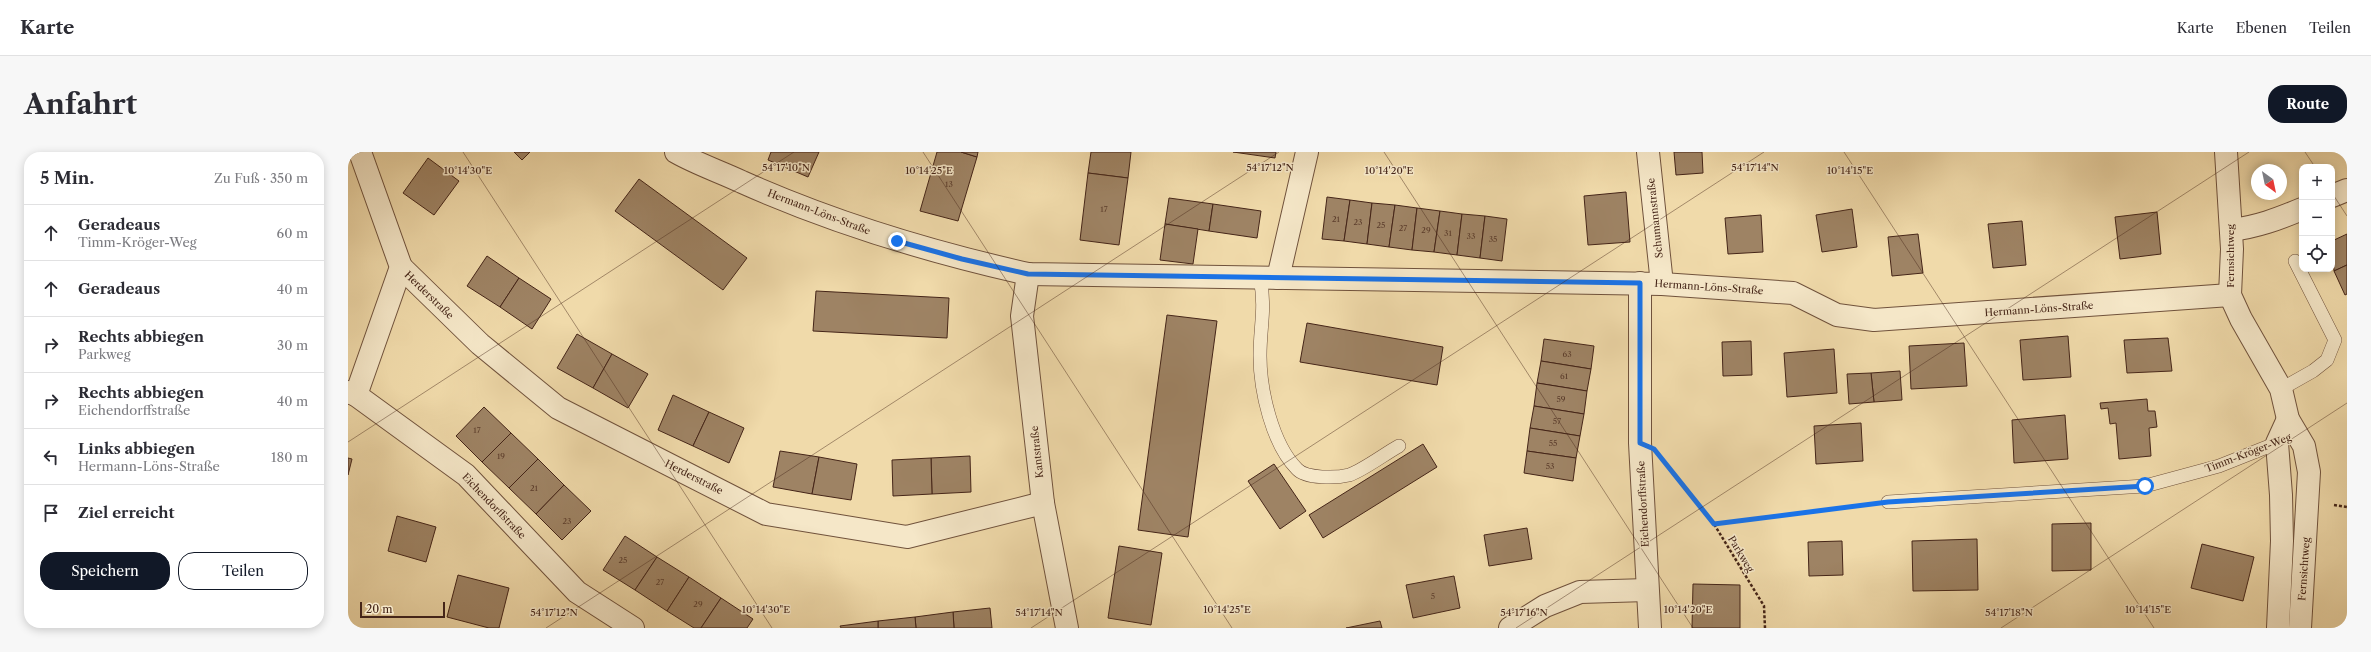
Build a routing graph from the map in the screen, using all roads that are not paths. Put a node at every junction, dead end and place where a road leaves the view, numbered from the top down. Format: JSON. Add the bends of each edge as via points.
{"nodes":[{"id":1,"x":360,"y":152,"type":"edge"},
{"id":2,"x":676,"y":152,"type":"edge"},
{"id":3,"x":1307,"y":152,"type":"edge"},
{"id":4,"x":1648,"y":152,"type":"edge"},
{"id":5,"x":2226,"y":152,"type":"edge"},
{"id":6,"x":2347,"y":190,"type":"edge"},
{"id":7,"x":2335,"y":195,"type":"edge"},
{"id":8,"x":2299,"y":210,"type":"edge"},
{"id":9,"x":2231,"y":230,"type":"junction"},
{"id":10,"x":2294,"y":261,"type":"dead end"},
{"id":11,"x":401,"y":267,"type":"junction"},
{"id":12,"x":1028,"y":274,"type":"junction"},
{"id":13,"x":1269,"y":278,"type":"junction"},
{"id":14,"x":1640,"y":283,"type":"junction"},
{"id":15,"x":1662,"y":284,"type":"junction"},
{"id":16,"x":2230,"y":295,"type":"junction"},
{"id":17,"x":2281,"y":389,"type":"junction"},
{"id":18,"x":352,"y":394,"type":"edge"},
{"id":19,"x":2293,"y":427,"type":"junction"},
{"id":20,"x":2277,"y":443,"type":"junction"},
{"id":21,"x":1399,"y":446,"type":"dead end"},
{"id":22,"x":1888,"y":502,"type":"road end"},
{"id":23,"x":1043,"y":503,"type":"junction"},
{"id":24,"x":1647,"y":590,"type":"junction"},
{"id":25,"x":633,"y":628,"type":"edge"},
{"id":26,"x":1067,"y":628,"type":"edge"},
{"id":27,"x":1510,"y":628,"type":"edge"},
{"id":28,"x":1650,"y":628,"type":"edge"},
{"id":29,"x":2278,"y":628,"type":"edge"},
{"id":30,"x":2300,"y":628,"type":"edge"}],
"edges":[{"from":1,"to":11,"type":"street"},
{"from":2,"to":12,"type":"street","name":"Hermann-Löns-Straße","via":[[782,200],[897,241]]},
{"from":3,"to":13,"type":"street"},
{"from":4,"to":15,"type":"street","name":"Schumannstraße"},
{"from":5,"to":9,"type":"street","name":"Fernsichtweg"},
{"from":6,"to":7,"type":"street"},
{"from":8,"to":9,"type":"street","via":[[2269,223]]},
{"from":9,"to":16,"type":"street","name":"Fernsichtweg"},
{"from":10,"to":17,"type":"lane","via":[[2335,340],[2327,360]]},
{"from":11,"to":18,"type":"street"},
{"from":11,"to":23,"type":"street","name":"Herderstraße","via":[[480,344],[558,408],[766,514],[907,537]]},
{"from":12,"to":13,"type":"street","name":"Hermann-Löns-Straße"},
{"from":12,"to":23,"type":"street","name":"Kantstraße","via":[[1022,316]]},
{"from":13,"to":14,"type":"street","name":"Hermann-Löns-Straße"},
{"from":13,"to":21,"type":"lane","via":[[1264,300],[1260,356],[1263,394],[1273,428],[1286,454],[1298,470],[1315,477],[1350,475]]},
{"from":14,"to":15,"type":"street","name":"Hermann-Löns-Straße"},
{"from":14,"to":24,"type":"street","name":"Eichendorffstraße","via":[[1640,443]]},
{"from":15,"to":16,"type":"street","name":"Hermann-Löns-Straße","via":[[1793,294],[1837,315],[1874,320]]},
{"from":16,"to":17,"type":"street","name":"Fernsichtweg","via":[[2240,319]]},
{"from":17,"to":19,"type":"street","name":"Fernsichtweg"},
{"from":18,"to":25,"type":"street","name":"Eichendorffstraße","via":[[466,476],[577,592]]},
{"from":19,"to":20,"type":"street"},
{"from":19,"to":30,"type":"street","name":"Fernsichtweg","via":[[2304,446],[2309,472]]},
{"from":20,"to":22,"type":"lane","name":"Timm-Kröger-Weg","via":[[2219,466],[2145,486]]},
{"from":20,"to":29,"type":"street","via":[[2282,541]]},
{"from":23,"to":26,"type":"street","name":"Kantstraße"},
{"from":24,"to":27,"type":"street","via":[[1580,592],[1545,606]]},
{"from":24,"to":28,"type":"street","name":"Eichendorffstraße"}]}
